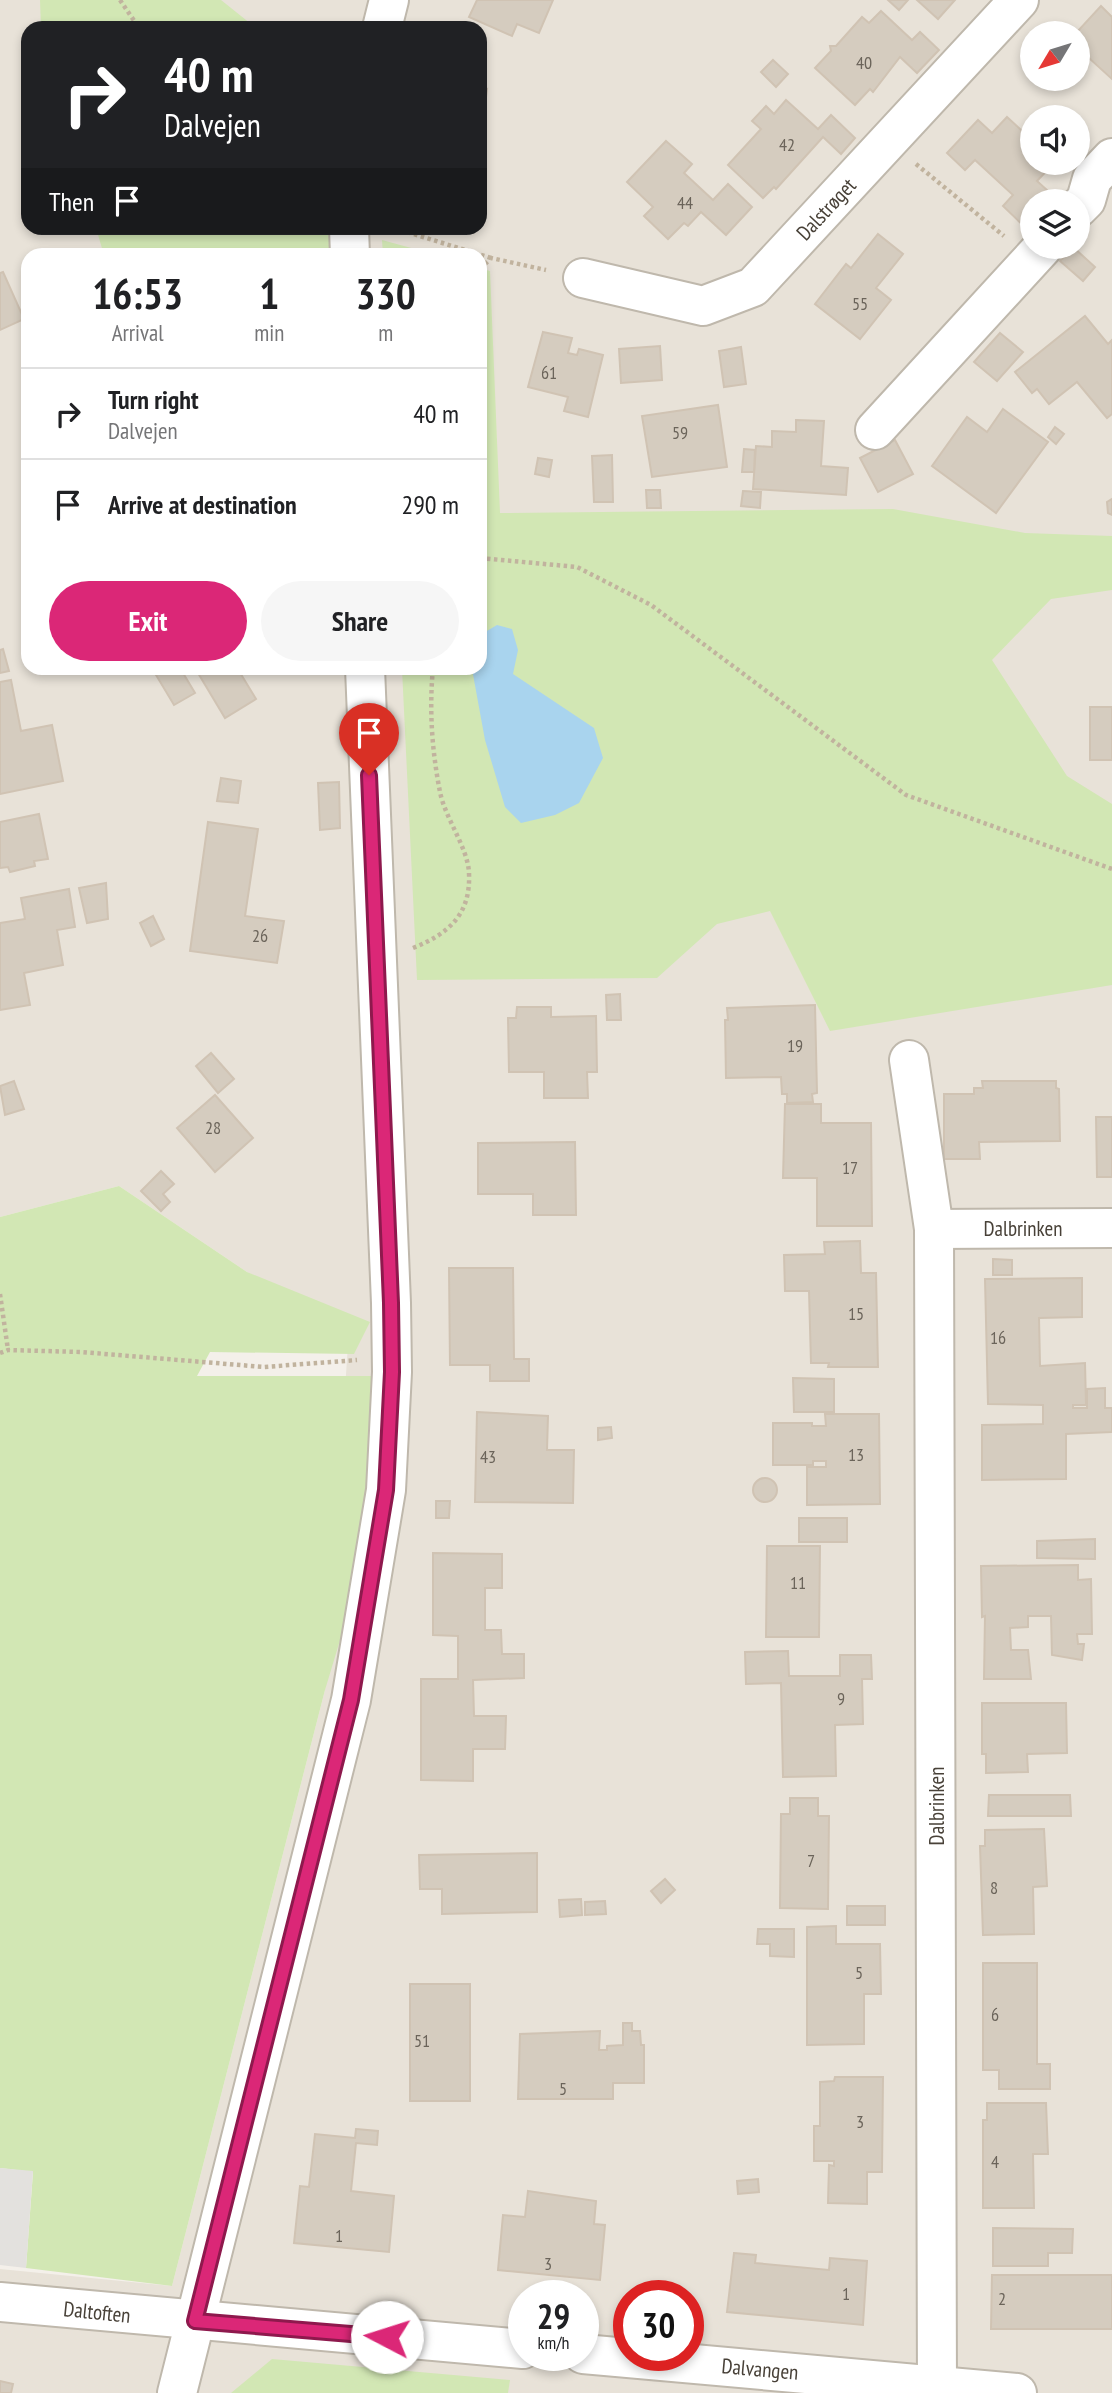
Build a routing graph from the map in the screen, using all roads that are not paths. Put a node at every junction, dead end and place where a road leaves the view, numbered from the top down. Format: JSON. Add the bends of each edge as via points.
{"nodes":[{"id":1,"x":388,"y":0,"type":"edge"},
{"id":2,"x":1019,"y":0,"type":"edge"},
{"id":3,"x":384,"y":21,"type":"edge"},
{"id":4,"x":1112,"y":158,"type":"edge"},
{"id":5,"x":1089,"y":189,"type":"edge"},
{"id":6,"x":1032,"y":259,"type":"edge"},
{"id":7,"x":583,"y":278,"type":"road end"},
{"id":8,"x":875,"y":430,"type":"dead end"},
{"id":9,"x":365,"y":675,"type":"edge"},
{"id":10,"x":909,"y":1060,"type":"dead end"},
{"id":11,"x":1112,"y":1228,"type":"edge"},
{"id":12,"x":934,"y":1229,"type":"junction"},
{"id":13,"x":0,"y":2302,"type":"edge"},
{"id":14,"x":195,"y":2321,"type":"junction"},
{"id":15,"x":508,"y":2348,"type":"edge"},
{"id":16,"x":599,"y":2356,"type":"edge"},
{"id":17,"x":937,"y":2388,"type":"edge"},
{"id":18,"x":177,"y":2393,"type":"edge"},
{"id":19,"x":1017,"y":2393,"type":"edge"}],
"edges":[{"from":1,"to":3,"type":"street"},
{"from":2,"to":7,"type":"street","name":"Dalstrøget","via":[[753,287],[703,306]]},
{"from":4,"to":5,"type":"street","via":[[1092,179]]},
{"from":6,"to":8,"type":"street"},
{"from":9,"to":14,"type":"street","via":[[388,1169],[392,1357],[386,1490],[351,1700]]},
{"from":10,"to":12,"type":"street","name":"Dalbrinken"},
{"from":11,"to":12,"type":"street","name":"Dalbrinken"},
{"from":12,"to":17,"type":"street","name":"Dalbrinken"},
{"from":13,"to":14,"type":"street","name":"Daltoften"},
{"from":14,"to":15,"type":"street"},
{"from":14,"to":18,"type":"street"},
{"from":16,"to":17,"type":"street","name":"Dalvangen"},
{"from":17,"to":19,"type":"street","name":"Dalvangen"}]}
